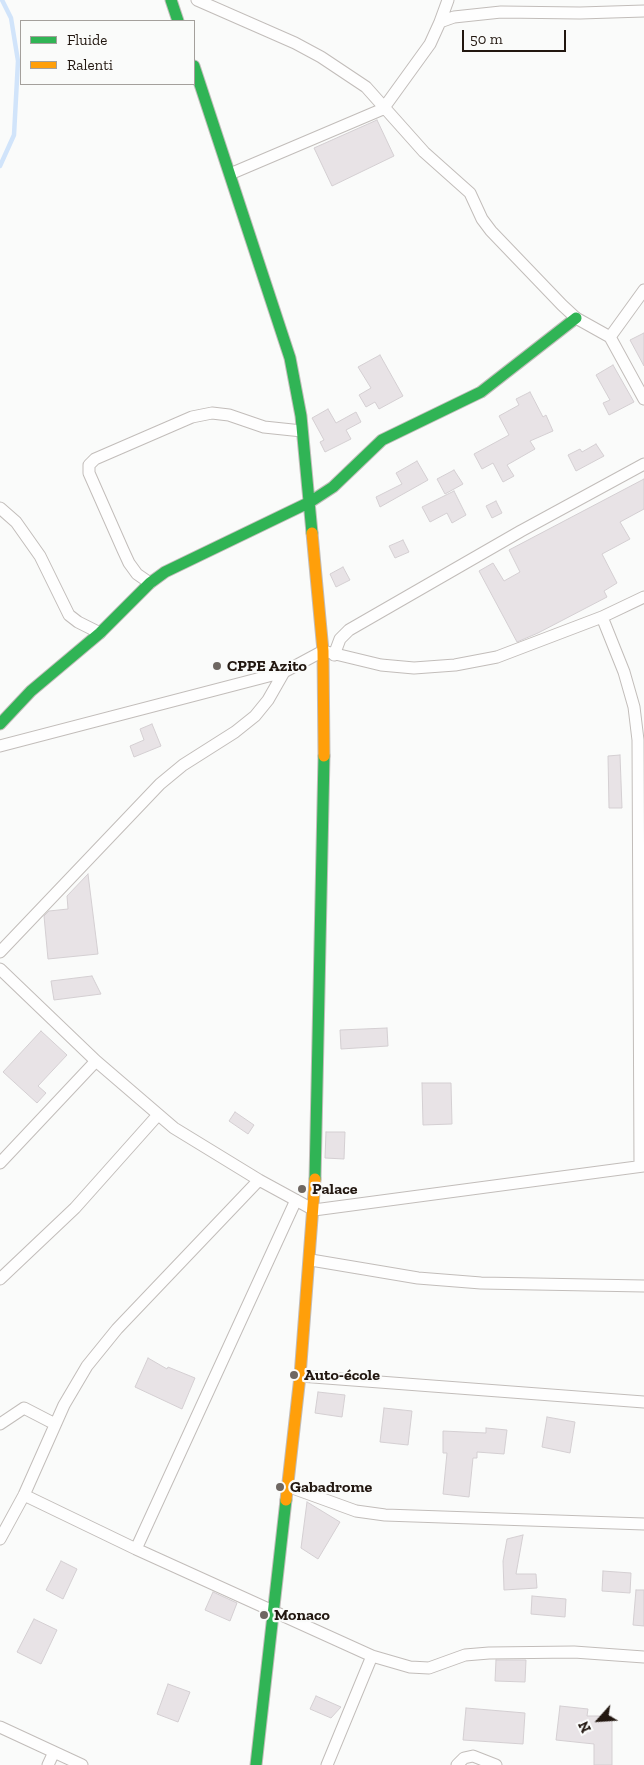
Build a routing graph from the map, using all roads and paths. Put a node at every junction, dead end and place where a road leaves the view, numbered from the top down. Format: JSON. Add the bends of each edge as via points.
{"nodes":[{"id":1,"x":171,"y":0,"type":"edge"},
{"id":2,"x":197,"y":0,"type":"edge"},
{"id":3,"x":448,"y":0,"type":"edge"},
{"id":4,"x":644,"y":11,"type":"edge"},
{"id":5,"x":178,"y":20,"type":"edge"},
{"id":6,"x":440,"y":22,"type":"junction"},
{"id":7,"x":195,"y":69,"type":"edge"},
{"id":8,"x":383,"y":109,"type":"junction"},
{"id":9,"x":230,"y":174,"type":"junction"},
{"id":10,"x":644,"y":290,"type":"edge"},
{"id":11,"x":576,"y":318,"type":"junction"},
{"id":12,"x":610,"y":336,"type":"junction"},
{"id":13,"x":644,"y":399,"type":"edge"},
{"id":14,"x":302,"y":431,"type":"junction"},
{"id":15,"x":644,"y":464,"type":"edge"},
{"id":16,"x":310,"y":502,"type":"junction"},
{"id":17,"x":0,"y":508,"type":"edge"},
{"id":18,"x":150,"y":583,"type":"junction"},
{"id":19,"x":644,"y":597,"type":"edge"},
{"id":20,"x":602,"y":617,"type":"junction"},
{"id":21,"x":100,"y":633,"type":"junction"},
{"id":22,"x":328,"y":653,"type":"junction"},
{"id":23,"x":284,"y":672,"type":"junction"},
{"id":24,"x":0,"y":724,"type":"edge"},
{"id":25,"x":0,"y":746,"type":"edge"},
{"id":26,"x":0,"y":952,"type":"edge"},
{"id":27,"x":0,"y":969,"type":"edge"},
{"id":28,"x":96,"y":1061,"type":"junction"},
{"id":29,"x":157,"y":1116,"type":"junction"},
{"id":30,"x":0,"y":1163,"type":"edge"},
{"id":31,"x":642,"y":1166,"type":"edge"},
{"id":32,"x":259,"y":1180,"type":"junction"},
{"id":33,"x":296,"y":1200,"type":"junction"},
{"id":34,"x":314,"y":1210,"type":"junction"},
{"id":35,"x":311,"y":1260,"type":"junction"},
{"id":36,"x":0,"y":1279,"type":"edge"},
{"id":37,"x":644,"y":1286,"type":"edge"},
{"id":38,"x":300,"y":1376,"type":"junction"},
{"id":39,"x":644,"y":1402,"type":"edge"},
{"id":40,"x":0,"y":1424,"type":"edge"},
{"id":41,"x":55,"y":1424,"type":"junction"},
{"id":42,"x":287,"y":1486,"type":"junction"},
{"id":43,"x":24,"y":1495,"type":"junction"},
{"id":44,"x":644,"y":1524,"type":"edge"},
{"id":45,"x":0,"y":1539,"type":"edge"},
{"id":46,"x":136,"y":1549,"type":"junction"},
{"id":47,"x":275,"y":1610,"type":"junction"},
{"id":48,"x":372,"y":1656,"type":"junction"},
{"id":49,"x":644,"y":1657,"type":"edge"},
{"id":50,"x":0,"y":1727,"type":"edge"},
{"id":51,"x":54,"y":1752,"type":"junction"},
{"id":52,"x":48,"y":1765,"type":"edge"},
{"id":53,"x":82,"y":1765,"type":"edge"},
{"id":54,"x":256,"y":1765,"type":"edge"},
{"id":55,"x":327,"y":1765,"type":"edge"},
{"id":56,"x":457,"y":1765,"type":"edge"},
{"id":57,"x":496,"y":1765,"type":"edge"}],
"edges":[{"from":1,"to":5,"type":"street"},
{"from":2,"to":8,"type":"street","via":[[296,42],[366,87]]},
{"from":3,"to":6,"type":"street"},
{"from":4,"to":6,"type":"street","via":[[501,12],[454,17]]},
{"from":6,"to":8,"type":"street","via":[[430,44]]},
{"from":7,"to":9,"type":"street"},
{"from":8,"to":9,"type":"street"},
{"from":8,"to":11,"type":"street","via":[[470,193],[491,230]]},
{"from":9,"to":14,"type":"street","via":[[285,337]]},
{"from":10,"to":12,"type":"street"},
{"from":11,"to":12,"type":"street"},
{"from":11,"to":16,"type":"street","via":[[482,392],[382,440],[333,487]]},
{"from":12,"to":13,"type":"street"},
{"from":14,"to":16,"type":"street"},
{"from":14,"to":18,"type":"street","via":[[264,427],[212,413],[192,418],[95,459],[89,465],[89,473],[122,550],[137,574]]},
{"from":15,"to":22,"type":"street","via":[[349,630]]},
{"from":16,"to":18,"type":"street","via":[[165,572]]},
{"from":16,"to":22,"type":"street"},
{"from":17,"to":21,"type":"street","via":[[16,522],[40,556],[69,614]]},
{"from":18,"to":21,"type":"street"},
{"from":19,"to":20,"type":"street"},
{"from":20,"to":22,"type":"street","via":[[497,657],[455,665],[380,666]]},
{"from":20,"to":31,"type":"street","via":[[624,672],[634,707],[638,740]]},
{"from":21,"to":24,"type":"street","via":[[30,691]]},
{"from":22,"to":23,"type":"street"},
{"from":22,"to":34,"type":"street"},
{"from":23,"to":25,"type":"street"},
{"from":23,"to":26,"type":"street","via":[[255,716],[160,784]]},
{"from":27,"to":28,"type":"street"},
{"from":28,"to":29,"type":"street"},
{"from":28,"to":30,"type":"street"},
{"from":29,"to":32,"type":"street"},
{"from":29,"to":36,"type":"street","via":[[75,1208]]},
{"from":31,"to":34,"type":"street"},
{"from":32,"to":33,"type":"street"},
{"from":32,"to":41,"type":"street","via":[[116,1329],[87,1366]]},
{"from":33,"to":34,"type":"street"},
{"from":33,"to":46,"type":"street"},
{"from":34,"to":35,"type":"street"},
{"from":35,"to":37,"type":"street","via":[[418,1278],[481,1283]]},
{"from":35,"to":38,"type":"street"},
{"from":38,"to":39,"type":"street"},
{"from":38,"to":42,"type":"street"},
{"from":40,"to":41,"type":"street","via":[[24,1408]]},
{"from":41,"to":43,"type":"street"},
{"from":42,"to":44,"type":"street","via":[[356,1511],[385,1515]]},
{"from":42,"to":47,"type":"street"},
{"from":43,"to":45,"type":"street"},
{"from":43,"to":46,"type":"street"},
{"from":46,"to":47,"type":"street"},
{"from":47,"to":48,"type":"street"},
{"from":47,"to":54,"type":"street"},
{"from":48,"to":49,"type":"street","via":[[410,1667],[429,1668],[465,1655],[489,1653],[574,1652]]},
{"from":48,"to":55,"type":"street"},
{"from":50,"to":51,"type":"street"},
{"from":51,"to":52,"type":"street"},
{"from":51,"to":53,"type":"street"},
{"from":56,"to":57,"type":"street","via":[[464,1758],[473,1756]]}]}
